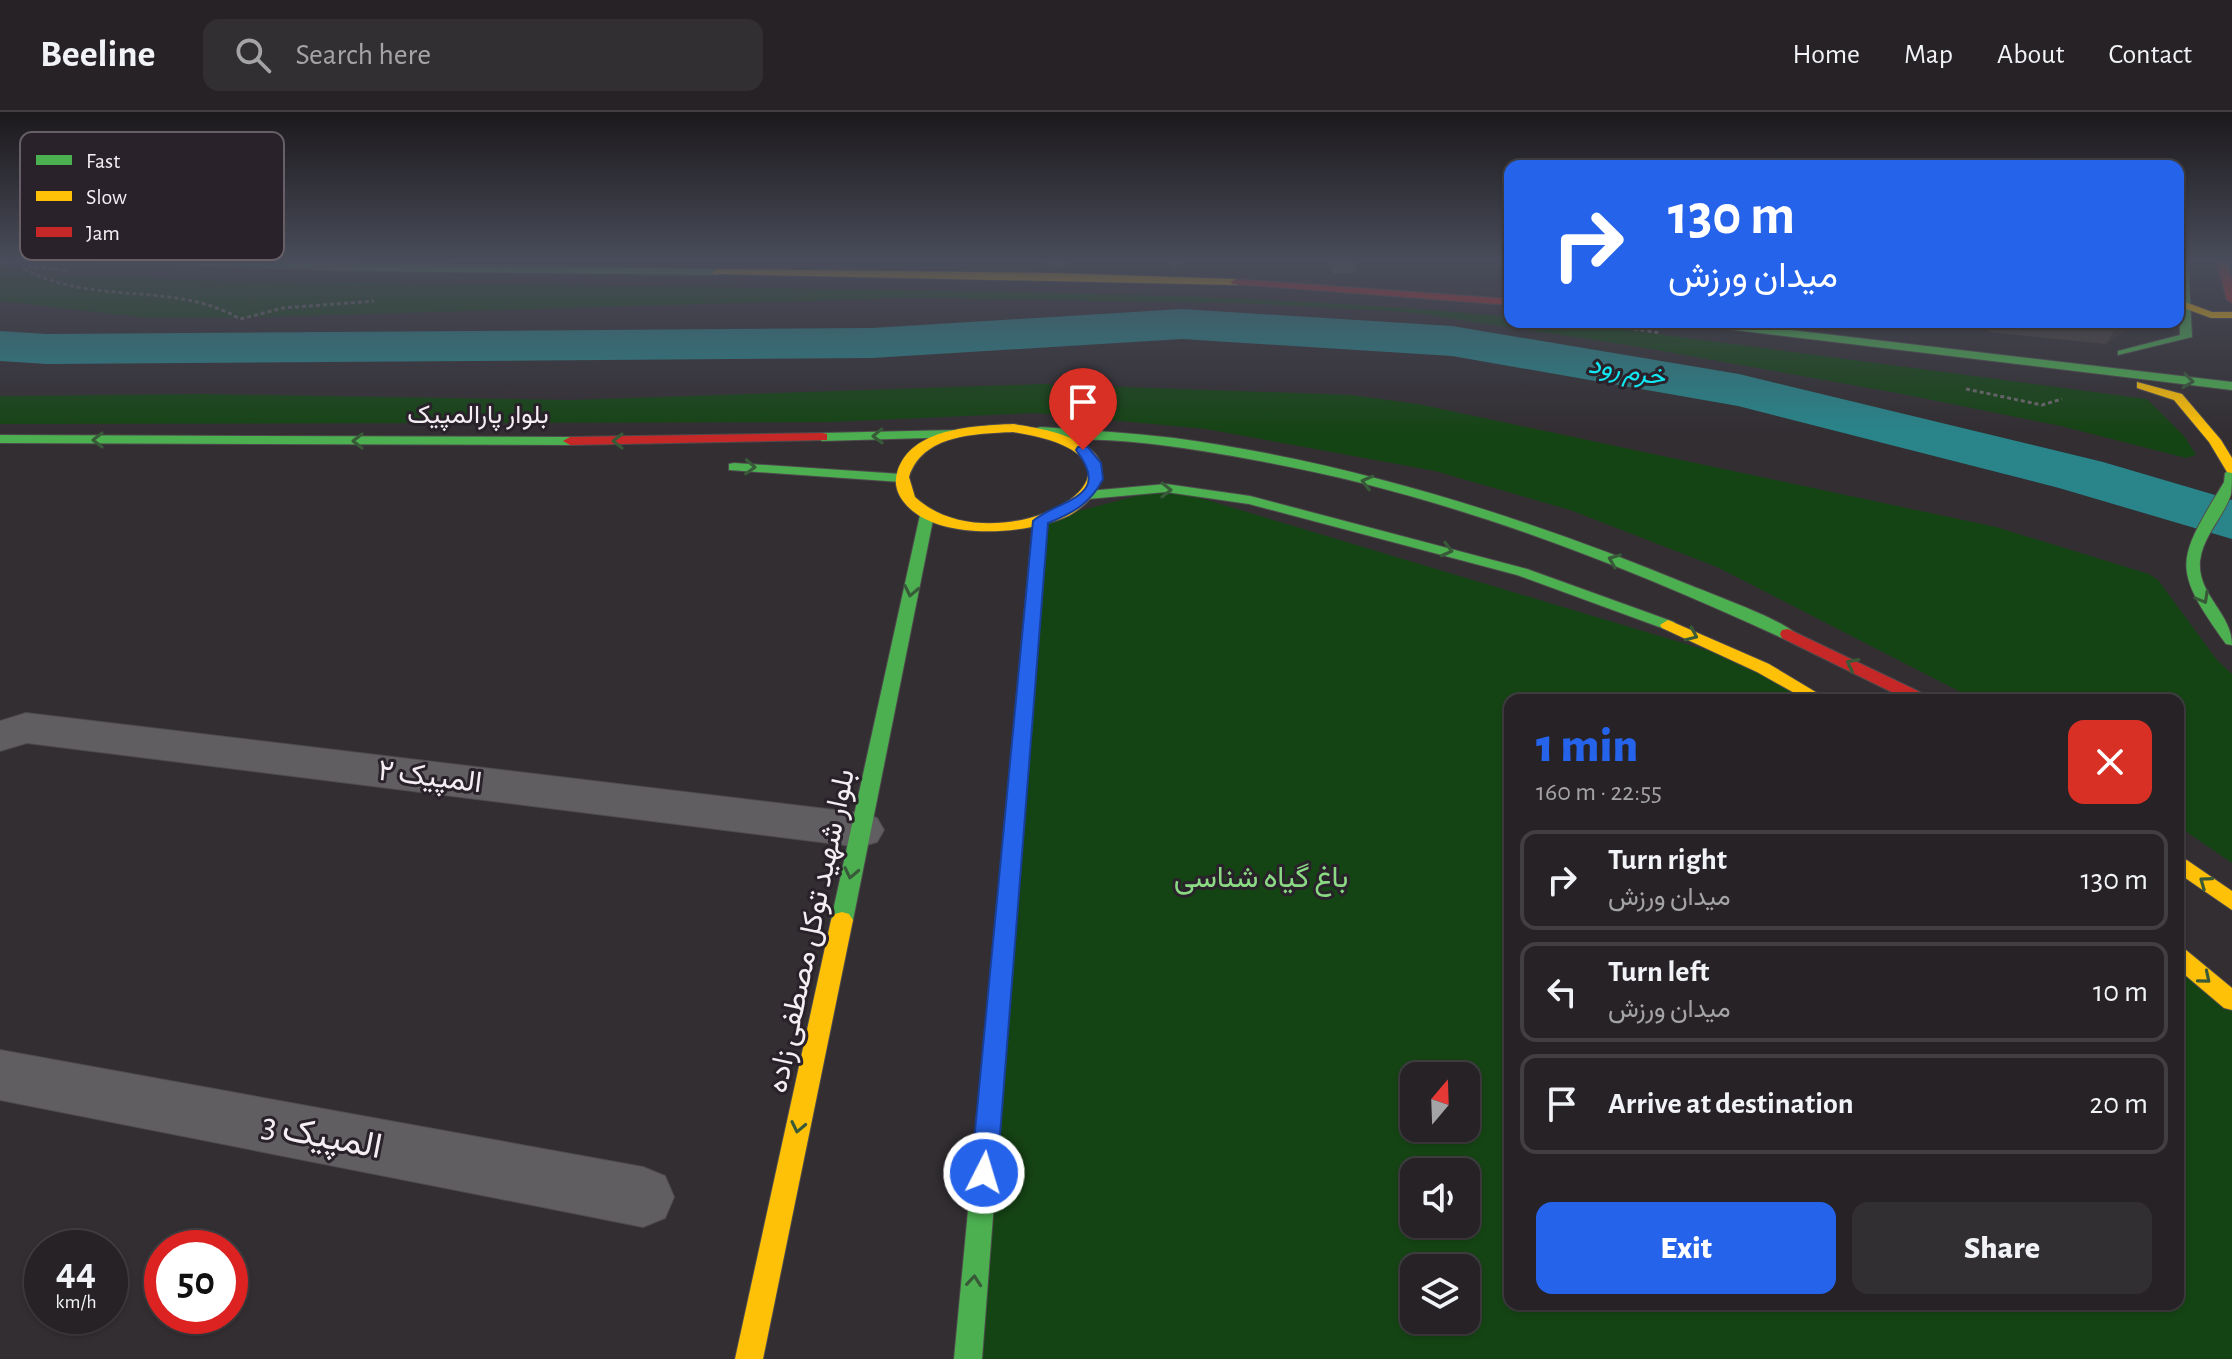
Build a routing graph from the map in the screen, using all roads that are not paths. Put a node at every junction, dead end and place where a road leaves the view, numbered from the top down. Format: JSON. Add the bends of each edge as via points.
{"nodes":[{"id":1,"x":2185,"y":317,"type":"edge"},
{"id":2,"x":1747,"y":328,"type":"edge"},
{"id":3,"x":1954,"y":334,"type":"dead end"},
{"id":4,"x":2050,"y":345,"type":"dead end"},
{"id":5,"x":2006,"y":357,"type":"junction"},
{"id":6,"x":2169,"y":358,"type":"dead end"},
{"id":7,"x":2232,"y":386,"type":"edge"},
{"id":8,"x":1041,"y":431,"type":"junction"},
{"id":9,"x":955,"y":434,"type":"junction"},
{"id":10,"x":0,"y":439,"type":"edge"},
{"id":11,"x":720,"y":466,"type":"dead end"},
{"id":12,"x":2232,"y":475,"type":"edge"},
{"id":13,"x":901,"y":478,"type":"junction"},
{"id":14,"x":1088,"y":495,"type":"junction"},
{"id":15,"x":927,"y":515,"type":"junction"},
{"id":16,"x":1040,"y":521,"type":"junction"},
{"id":17,"x":2232,"y":640,"type":"edge"},
{"id":18,"x":1809,"y":694,"type":"edge"},
{"id":19,"x":1911,"y":694,"type":"edge"},
{"id":20,"x":0,"y":736,"type":"edge"},
{"id":21,"x":860,"y":830,"type":"junction"},
{"id":22,"x":2184,"y":866,"type":"edge"},
{"id":23,"x":2232,"y":902,"type":"edge"},
{"id":24,"x":2184,"y":961,"type":"edge"},
{"id":25,"x":2232,"y":1001,"type":"edge"},
{"id":26,"x":0,"y":1075,"type":"edge"},
{"id":27,"x":643,"y":1197,"type":"dead end"},
{"id":28,"x":749,"y":1359,"type":"edge"},
{"id":29,"x":968,"y":1359,"type":"edge"}],
"edges":[{"from":1,"to":6,"type":"main road","via":[[2186,337],[2115,352]]},
{"from":2,"to":5,"type":"main road"},
{"from":3,"to":4,"type":"main road"},
{"from":5,"to":7,"type":"main road","one_way":true},
{"from":5,"to":12,"type":"main road","via":[[2131,381],[2178,397],[2214,440]]},
{"from":8,"to":9,"type":"main road","name":"بلوار پارالمپیک"},
{"from":8,"to":14,"type":"main road","via":[[1065,439],[1095,463],[1096,479]]},
{"from":19,"to":8,"type":"main road","name":"بلوار پارالمپیک","one_way":true,"via":[[1743,613],[1581,546],[1500,519],[1371,482],[1235,452]]},
{"from":9,"to":10,"type":"main road","name":"بلوار پارالمپیک","one_way":true,"via":[[472,442]]},
{"from":9,"to":13,"type":"main road","via":[[912,456]]},
{"from":11,"to":13,"type":"main road","one_way":true},
{"from":12,"to":17,"type":"main road","one_way":true,"via":[[2194,550],[2190,574]]},
{"from":13,"to":15,"type":"main road","via":[[909,502]]},
{"from":14,"to":16,"type":"main road","via":[[1069,510]]},
{"from":14,"to":18,"type":"main road","one_way":true,"via":[[1167,488],[1228,496],[1383,532],[1535,574],[1632,609]]},
{"from":15,"to":16,"type":"main road","via":[[980,527]]},
{"from":15,"to":21,"type":"main road","name":"بلوار شهید توکل مصطفی زاده","one_way":true},
{"from":29,"to":16,"type":"main road","one_way":true},
{"from":20,"to":21,"type":"street","name":"المپیک ۲","via":[[26,728]]},
{"from":21,"to":28,"type":"main road","name":"بلوار شهید توکل مصطفی زاده","one_way":true},
{"from":23,"to":22,"type":"main road","one_way":true},
{"from":24,"to":25,"type":"main road","one_way":true},
{"from":26,"to":27,"type":"street","name":"المپیک 3"}]}
